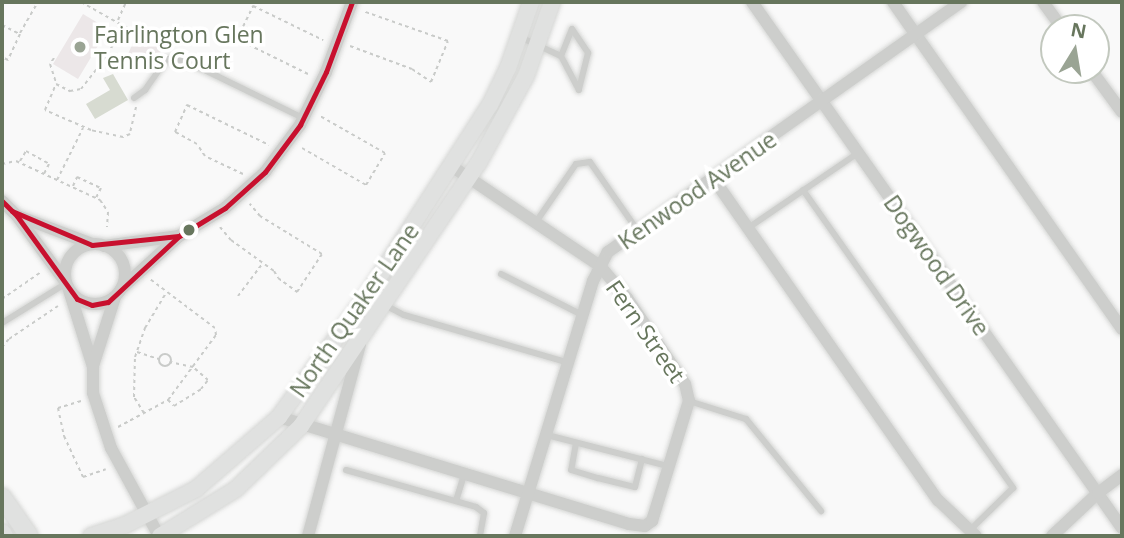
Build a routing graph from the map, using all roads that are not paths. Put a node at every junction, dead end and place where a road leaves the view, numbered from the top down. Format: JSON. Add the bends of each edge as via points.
{"nodes":[{"id":1,"x":352,"y":2,"type":"edge"},
{"id":2,"x":531,"y":2,"type":"edge"},
{"id":3,"x":552,"y":2,"type":"edge"},
{"id":4,"x":752,"y":2,"type":"edge"},
{"id":5,"x":893,"y":2,"type":"edge"},
{"id":6,"x":961,"y":2,"type":"edge"},
{"id":7,"x":916,"y":33,"type":"junction"},
{"id":8,"x":520,"y":37,"type":"junction"},
{"id":9,"x":539,"y":44,"type":"junction"},
{"id":10,"x":561,"y":56,"type":"junction"},
{"id":11,"x":1101,"y":84,"type":"edge"},
{"id":12,"x":134,"y":98,"type":"road end"},
{"id":13,"x":822,"y":102,"type":"junction"},
{"id":14,"x":1122,"y":112,"type":"edge"},
{"id":15,"x":304,"y":118,"type":"junction"},
{"id":16,"x":858,"y":153,"type":"junction"},
{"id":17,"x":451,"y":166,"type":"junction"},
{"id":18,"x":469,"y":178,"type":"junction"},
{"id":19,"x":713,"y":178,"type":"junction"},
{"id":20,"x":803,"y":190,"type":"junction"},
{"id":21,"x":2,"y":201,"type":"edge"},
{"id":22,"x":17,"y":216,"type":"junction"},
{"id":23,"x":536,"y":222,"type":"junction"},
{"id":24,"x":748,"y":228,"type":"junction"},
{"id":25,"x":638,"y":231,"type":"junction"},
{"id":26,"x":179,"y":236,"type":"junction"},
{"id":27,"x":98,"y":245,"type":"junction"},
{"id":28,"x":600,"y":266,"type":"junction"},
{"id":29,"x":501,"y":274,"type":"dead end"},
{"id":30,"x":66,"y":284,"type":"junction"},
{"id":31,"x":118,"y":293,"type":"junction"},
{"id":32,"x":368,"y":294,"type":"junction"},
{"id":33,"x":384,"y":305,"type":"junction"},
{"id":34,"x":582,"y":315,"type":"junction"},
{"id":35,"x":2,"y":323,"type":"edge"},
{"id":36,"x":1122,"y":329,"type":"edge"},
{"id":37,"x":362,"y":337,"type":"junction"},
{"id":38,"x":566,"y":362,"type":"junction"},
{"id":39,"x":93,"y":367,"type":"junction"},
{"id":40,"x":689,"y":401,"type":"junction"},
{"id":41,"x":279,"y":417,"type":"junction"},
{"id":42,"x":301,"y":426,"type":"junction"},
{"id":43,"x":545,"y":435,"type":"junction"},
{"id":44,"x":336,"y":437,"type":"junction"},
{"id":45,"x":576,"y":443,"type":"junction"},
{"id":46,"x":642,"y":459,"type":"junction"},
{"id":47,"x":670,"y":467,"type":"junction"},
{"id":48,"x":346,"y":470,"type":"dead end"},
{"id":49,"x":464,"y":475,"type":"junction"},
{"id":50,"x":1122,"y":475,"type":"edge"},
{"id":51,"x":208,"y":480,"type":"junction"},
{"id":52,"x":1098,"y":493,"type":"junction"},
{"id":53,"x":527,"y":494,"type":"junction"},
{"id":54,"x":2,"y":497,"type":"edge"},
{"id":55,"x":223,"y":499,"type":"junction"},
{"id":56,"x":456,"y":501,"type":"junction"},
{"id":57,"x":821,"y":511,"type":"dead end"},
{"id":58,"x":148,"y":514,"type":"junction"},
{"id":59,"x":1122,"y":528,"type":"edge"},
{"id":60,"x":973,"y":533,"type":"edge"},
{"id":61,"x":29,"y":536,"type":"edge"},
{"id":62,"x":91,"y":536,"type":"edge"},
{"id":63,"x":159,"y":536,"type":"edge"},
{"id":64,"x":308,"y":536,"type":"edge"},
{"id":65,"x":480,"y":536,"type":"edge"},
{"id":66,"x":514,"y":536,"type":"edge"},
{"id":67,"x":1052,"y":536,"type":"edge"}],
"edges":[{"from":1,"to":15,"type":"street"},
{"from":2,"to":8,"type":"main road","name":"North Quaker Lane"},
{"from":3,"to":9,"type":"main road","name":"North Quaker Lane"},
{"from":4,"to":13,"type":"street","name":"Dogwood Drive"},
{"from":5,"to":7,"type":"street"},
{"from":6,"to":7,"type":"street","name":"Kenwood Avenue"},
{"from":7,"to":13,"type":"street","name":"Kenwood Avenue"},
{"from":7,"to":36,"type":"street"},
{"from":8,"to":9,"type":"lane"},
{"from":8,"to":17,"type":"main road","name":"North Quaker Lane","via":[[489,105]]},
{"from":9,"to":10,"type":"lane"},
{"from":9,"to":18,"type":"main road","name":"North Quaker Lane","via":[[507,115]]},
{"from":10,"to":10,"type":"lane","via":[[572,29],[589,53],[579,90]]},
{"from":11,"to":14,"type":"street"},
{"from":12,"to":15,"type":"lane","via":[[167,59],[184,60]]},
{"from":13,"to":16,"type":"street","name":"Dogwood Drive"},
{"from":13,"to":19,"type":"street","name":"Kenwood Avenue"},
{"from":15,"to":26,"type":"street","via":[[265,172],[225,208]]},
{"from":16,"to":20,"type":"lane"},
{"from":16,"to":52,"type":"street","name":"Dogwood Drive"},
{"from":17,"to":18,"type":"street","name":"Fern Street"},
{"from":17,"to":32,"type":"main road","name":"North Quaker Lane"},
{"from":18,"to":23,"type":"street","name":"Fern Street"},
{"from":18,"to":33,"type":"main road","name":"North Quaker Lane"},
{"from":19,"to":24,"type":"street"},
{"from":19,"to":25,"type":"street","name":"Kenwood Avenue"},
{"from":20,"to":24,"type":"lane"},
{"from":20,"to":60,"type":"lane","via":[[1013,488]]},
{"from":21,"to":22,"type":"street"},
{"from":22,"to":27,"type":"street"},
{"from":22,"to":30,"type":"street"},
{"from":23,"to":25,"type":"lane","via":[[576,163],[590,162]]},
{"from":23,"to":28,"type":"street","name":"Fern Street"},
{"from":24,"to":60,"type":"street","via":[[938,500]]},
{"from":25,"to":28,"type":"street","name":"Kenwood Avenue","via":[[608,252]]},
{"from":26,"to":27,"type":"street"},
{"from":26,"to":31,"type":"street"},
{"from":27,"to":30,"type":"street","via":[[82,246],[70,256],[64,271]]},
{"from":27,"to":31,"type":"street","via":[[113,249],[123,261],[126,277]]},
{"from":28,"to":34,"type":"street","name":"Kenwood Avenue"},
{"from":28,"to":40,"type":"street","name":"Fern Street","via":[[671,362]]},
{"from":29,"to":34,"type":"lane"},
{"from":30,"to":31,"type":"street","via":[[77,299],[92,305],[108,302]]},
{"from":30,"to":35,"type":"lane"},
{"from":30,"to":39,"type":"street"},
{"from":31,"to":39,"type":"street"},
{"from":32,"to":33,"type":"lane"},
{"from":32,"to":41,"type":"main road","name":"North Quaker Lane"},
{"from":33,"to":37,"type":"main road","name":"North Quaker Lane"},
{"from":33,"to":38,"type":"lane"},
{"from":34,"to":38,"type":"street","name":"Kenwood Avenue"},
{"from":37,"to":42,"type":"main road","name":"North Quaker Lane"},
{"from":37,"to":44,"type":"street"},
{"from":38,"to":43,"type":"street","name":"Kenwood Avenue"},
{"from":39,"to":58,"type":"street","via":[[93,393],[111,448]]},
{"from":40,"to":47,"type":"street","name":"Fern Street"},
{"from":40,"to":57,"type":"lane","via":[[746,419]]},
{"from":41,"to":42,"type":"street"},
{"from":41,"to":51,"type":"main road","name":"North Quaker Lane"},
{"from":42,"to":44,"type":"street"},
{"from":42,"to":55,"type":"main road","name":"North Quaker Lane"},
{"from":43,"to":45,"type":"lane"},
{"from":43,"to":53,"type":"street","name":"Kenwood Avenue"},
{"from":44,"to":49,"type":"street"},
{"from":44,"to":64,"type":"street"},
{"from":45,"to":46,"type":"lane"},
{"from":45,"to":46,"type":"lane","via":[[571,470],[635,487]]},
{"from":46,"to":47,"type":"lane"},
{"from":47,"to":53,"type":"street","name":"Fern Street","via":[[652,520],[645,526]]},
{"from":48,"to":56,"type":"lane"},
{"from":49,"to":53,"type":"street"},
{"from":49,"to":56,"type":"lane"},
{"from":50,"to":52,"type":"street"},
{"from":51,"to":55,"type":"lane"},
{"from":51,"to":58,"type":"main road","name":"North Quaker Lane"},
{"from":52,"to":59,"type":"street","name":"Dogwood Drive"},
{"from":52,"to":67,"type":"street"},
{"from":53,"to":66,"type":"street","name":"Kenwood Avenue"},
{"from":54,"to":61,"type":"main road"},
{"from":55,"to":63,"type":"main road","name":"North Quaker Lane"},
{"from":56,"to":65,"type":"lane","via":[[484,513]]},
{"from":58,"to":62,"type":"main road","name":"North Quaker Lane"},
{"from":58,"to":63,"type":"street"}]}
